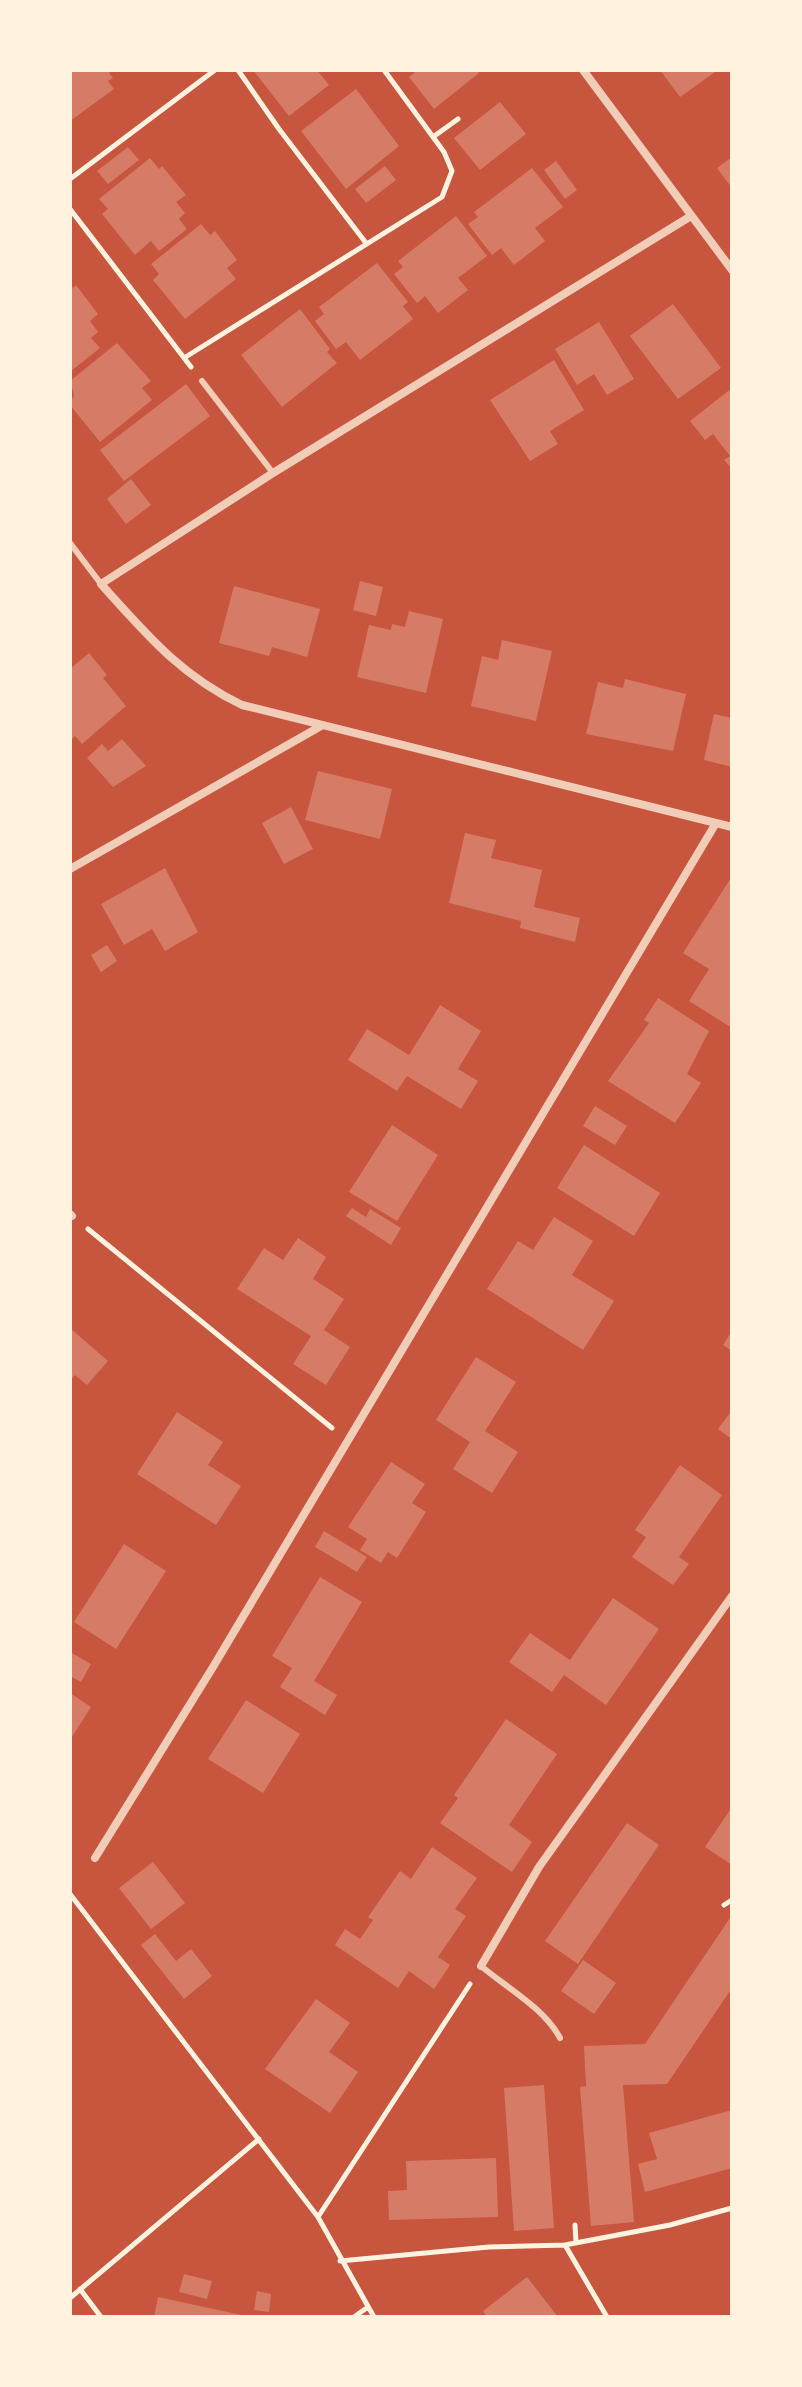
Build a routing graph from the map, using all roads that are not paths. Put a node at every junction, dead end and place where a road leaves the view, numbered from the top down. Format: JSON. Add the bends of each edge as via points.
{"nodes":[{"id":1,"x":583,"y":70,"type":"edge"},
{"id":2,"x":691,"y":216,"type":"junction"},
{"id":3,"x":732,"y":270,"type":"edge"},
{"id":4,"x":202,"y":381,"type":"dead end"},
{"id":5,"x":273,"y":473,"type":"junction"},
{"id":6,"x":70,"y":543,"type":"edge"},
{"id":7,"x":101,"y":584,"type":"junction"},
{"id":8,"x":321,"y":726,"type":"junction"},
{"id":9,"x":716,"y":823,"type":"junction"},
{"id":10,"x":732,"y":827,"type":"edge"},
{"id":11,"x":70,"y":869,"type":"edge"},
{"id":12,"x":732,"y":1596,"type":"edge"},
{"id":13,"x":95,"y":1858,"type":"dead end"},
{"id":14,"x":481,"y":1966,"type":"joint"},
{"id":15,"x":560,"y":2038,"type":"dead end"}],
"edges":[{"from":1,"to":2,"type":"street"},
{"from":2,"to":3,"type":"street"},
{"from":2,"to":5,"type":"street"},
{"from":4,"to":5,"type":"lane"},
{"from":5,"to":7,"type":"street"},
{"from":6,"to":7,"type":"lane"},
{"from":7,"to":8,"type":"street","via":[[194,679],[242,705]]},
{"from":8,"to":9,"type":"street"},
{"from":8,"to":11,"type":"street"},
{"from":9,"to":10,"type":"street"},
{"from":9,"to":13,"type":"street"},
{"from":12,"to":14,"type":"street","via":[[539,1867]]},
{"from":14,"to":15,"type":"lane","via":[[538,2012]]}]}
